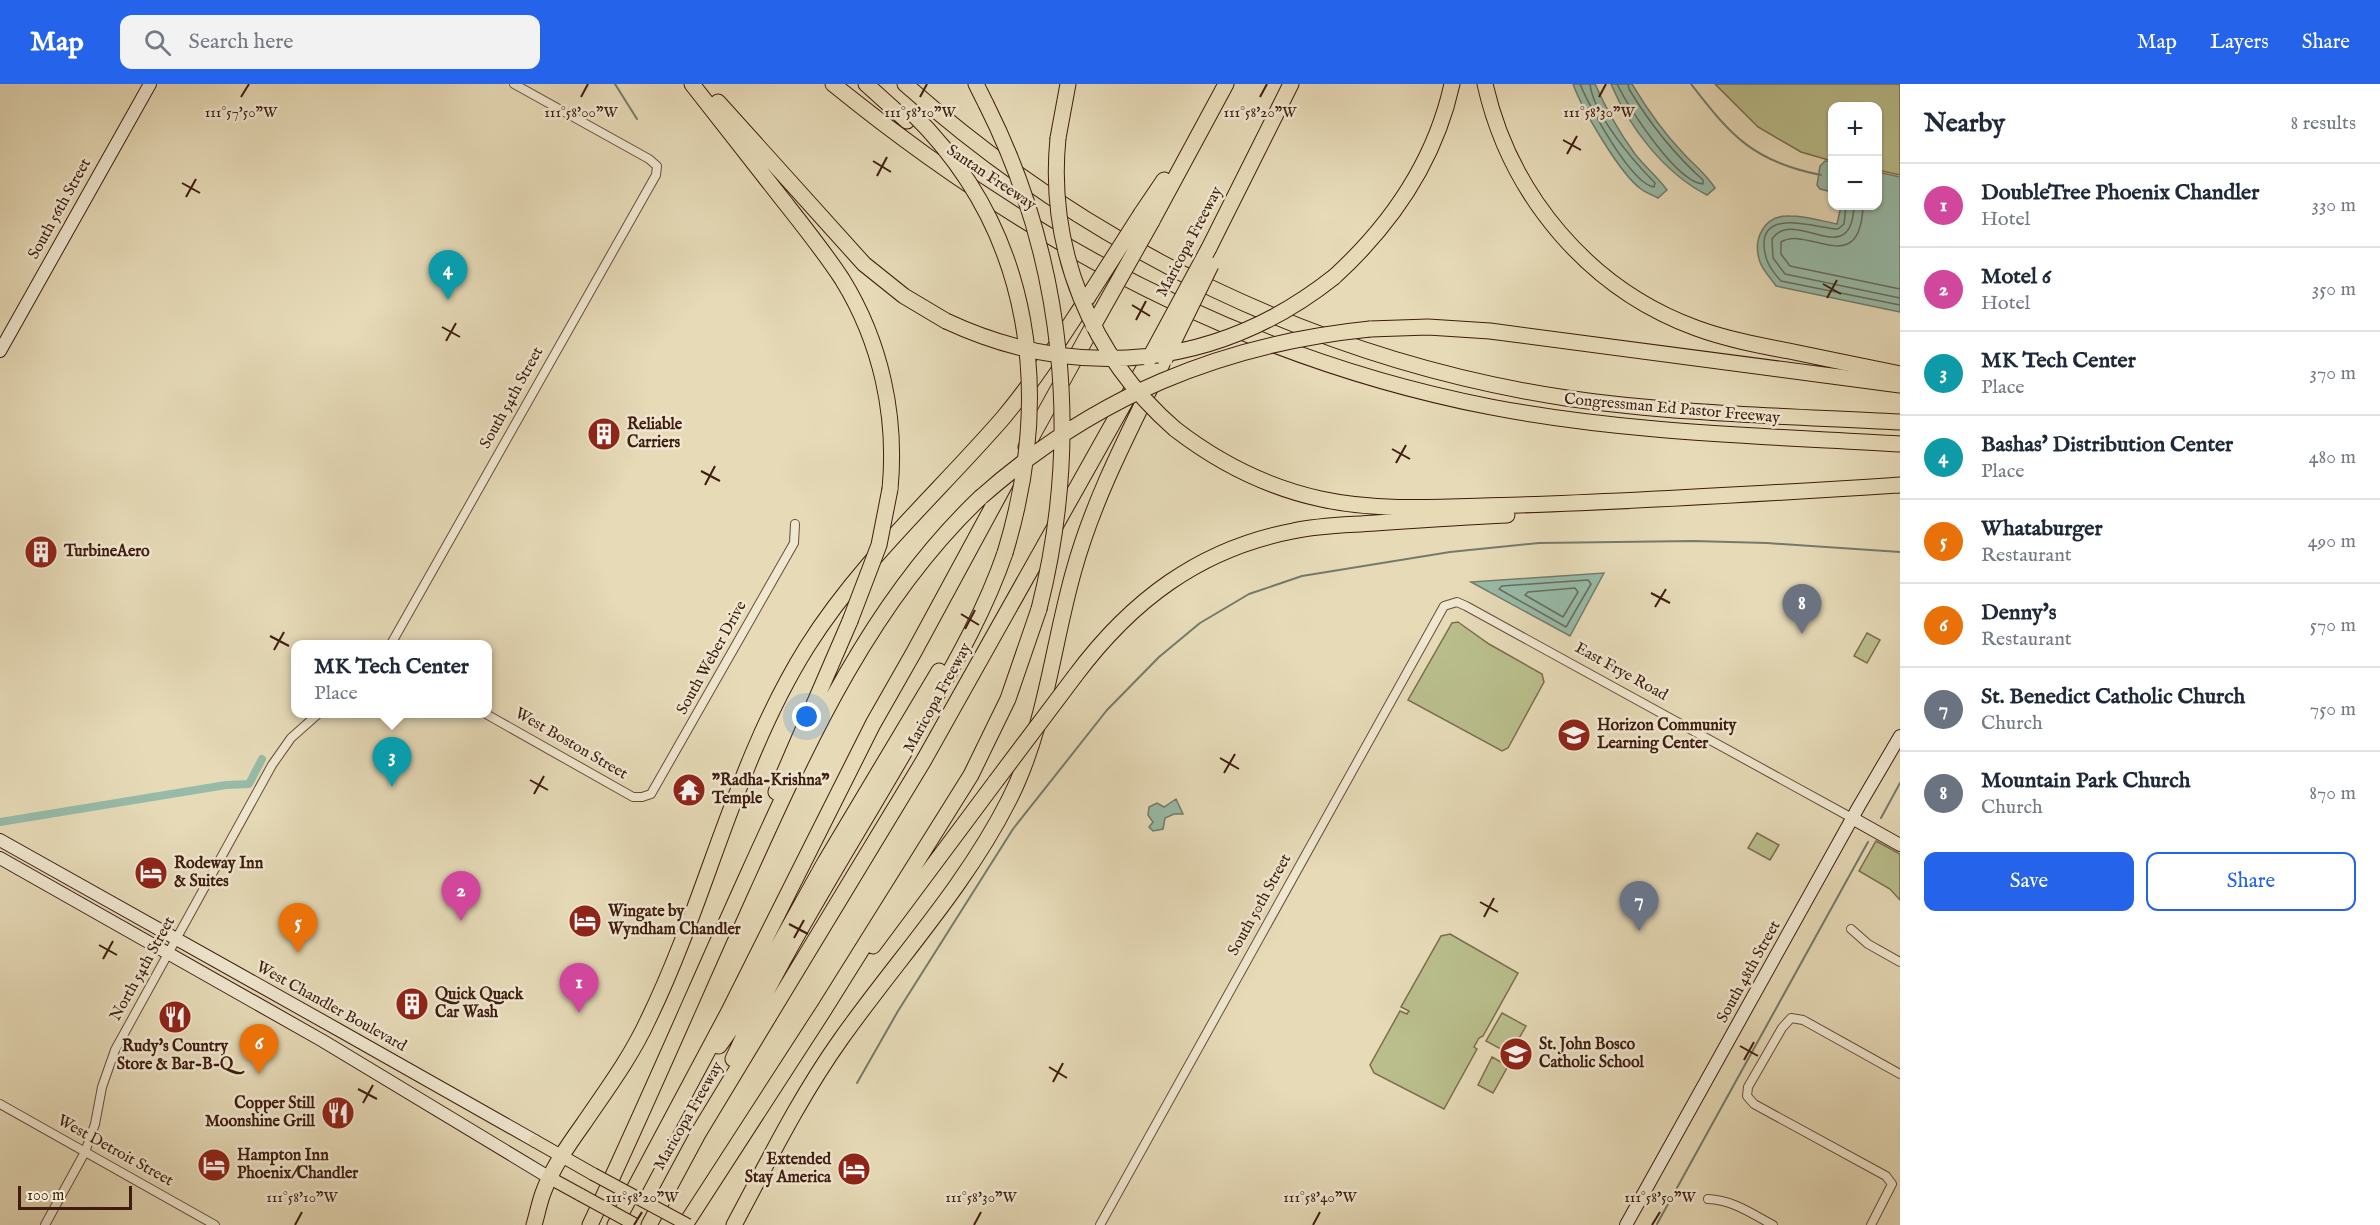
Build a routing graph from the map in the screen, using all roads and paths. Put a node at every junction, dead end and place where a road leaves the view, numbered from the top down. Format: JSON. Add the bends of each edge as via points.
{"nodes":[{"id":1,"x":150,"y":84,"type":"edge"},
{"id":2,"x":514,"y":84,"type":"edge"},
{"id":3,"x":692,"y":84,"type":"edge"},
{"id":4,"x":702,"y":84,"type":"edge"},
{"id":5,"x":833,"y":84,"type":"edge"},
{"id":6,"x":866,"y":84,"type":"edge"},
{"id":7,"x":880,"y":84,"type":"edge"},
{"id":8,"x":905,"y":84,"type":"edge"},
{"id":9,"x":976,"y":84,"type":"edge"},
{"id":10,"x":1068,"y":84,"type":"edge"},
{"id":11,"x":1226,"y":84,"type":"edge"},
{"id":12,"x":1291,"y":84,"type":"edge"},
{"id":13,"x":1452,"y":84,"type":"edge"},
{"id":14,"x":1485,"y":84,"type":"edge"},
{"id":15,"x":910,"y":118,"type":"junction"},
{"id":16,"x":1147,"y":217,"type":"junction"},
{"id":17,"x":1168,"y":266,"type":"joint"},
{"id":18,"x":1139,"y":287,"type":"joint"},
{"id":19,"x":0,"y":351,"type":"edge"},
{"id":20,"x":1155,"y":361,"type":"junction"},
{"id":21,"x":1900,"y":374,"type":"edge"},
{"id":22,"x":1900,"y":385,"type":"edge"},
{"id":23,"x":1900,"y":422,"type":"edge"},
{"id":24,"x":1900,"y":444,"type":"edge"},
{"id":25,"x":1900,"y":485,"type":"edge"},
{"id":26,"x":1647,"y":501,"type":"junction"},
{"id":27,"x":795,"y":524,"type":"dead end"},
{"id":28,"x":1450,"y":603,"type":"joint"},
{"id":29,"x":394,"y":640,"type":"edge"},
{"id":30,"x":492,"y":717,"type":"edge"},
{"id":31,"x":314,"y":718,"type":"edge"},
{"id":32,"x":1900,"y":736,"type":"edge"},
{"id":33,"x":642,"y":797,"type":"joint"},
{"id":34,"x":1852,"y":818,"type":"junction"},
{"id":35,"x":0,"y":840,"type":"edge"},
{"id":36,"x":1900,"y":845,"type":"edge"},
{"id":37,"x":0,"y":851,"type":"edge"},
{"id":38,"x":0,"y":858,"type":"edge"},
{"id":39,"x":39,"y":862,"type":"junction"},
{"id":40,"x":1851,"y":929,"type":"dead end"},
{"id":41,"x":176,"y":940,"type":"junction"},
{"id":42,"x":715,"y":945,"type":"junction"},
{"id":43,"x":168,"y":953,"type":"junction"},
{"id":44,"x":1900,"y":962,"type":"edge"},
{"id":45,"x":824,"y":1010,"type":"junction"},
{"id":46,"x":1900,"y":1074,"type":"edge"},
{"id":47,"x":685,"y":1095,"type":"junction"},
{"id":48,"x":0,"y":1104,"type":"edge"},
{"id":49,"x":699,"y":1132,"type":"junction"},
{"id":50,"x":85,"y":1152,"type":"junction"},
{"id":51,"x":562,"y":1156,"type":"junction"},
{"id":52,"x":550,"y":1178,"type":"junction"},
{"id":53,"x":1708,"y":1199,"type":"dead end"},
{"id":54,"x":1630,"y":1224,"type":"edge"},
{"id":55,"x":45,"y":1225,"type":"edge"},
{"id":56,"x":215,"y":1225,"type":"edge"},
{"id":57,"x":534,"y":1225,"type":"edge"},
{"id":58,"x":590,"y":1225,"type":"edge"},
{"id":59,"x":615,"y":1225,"type":"edge"},
{"id":60,"x":635,"y":1225,"type":"edge"},
{"id":61,"x":649,"y":1225,"type":"edge"},
{"id":62,"x":686,"y":1225,"type":"edge"},
{"id":63,"x":734,"y":1225,"type":"edge"},
{"id":64,"x":1100,"y":1225,"type":"edge"},
{"id":65,"x":1773,"y":1225,"type":"edge"},
{"id":66,"x":1871,"y":1225,"type":"edge"}],
"edges":[{"from":1,"to":19,"type":"main road","name":"South 56th Street"},
{"from":2,"to":29,"type":"street","name":"South 54th Street","via":[[649,159],[657,166],[656,175]]},
{"from":3,"to":42,"type":"highway","bridge":true,"via":[[825,255],[858,308],[876,353],[886,393],[892,448],[890,489],[879,545],[732,893]]},
{"from":4,"to":13,"type":"highway","bridge":true,"via":[[864,264],[904,296],[946,321],[1002,344],[1085,359],[1179,352],[1232,337],[1282,313],[1334,277],[1377,234],[1411,187],[1436,134]]},
{"from":5,"to":18,"type":"highway","name":"Santan Freeway","via":[[991,201]]},
{"from":6,"to":15,"type":"highway"},
{"from":7,"to":15,"type":"highway"},
{"from":8,"to":17,"type":"highway","name":"Santan Freeway","via":[[1024,178],[1095,225]]},
{"from":9,"to":45,"type":"highway","bridge":true,"via":[[1014,165],[1037,233],[1052,300],[1063,413],[1061,480],[1053,544],[1023,661],[978,763]]},
{"from":10,"to":26,"type":"highway","bridge":true,"via":[[1058,138],[1056,189],[1068,265],[1101,341],[1147,403],[1175,429],[1217,459],[1253,477],[1336,502],[1417,506]]},
{"from":11,"to":16,"type":"highway"},
{"from":12,"to":20,"type":"highway","name":"Maricopa Freeway","bridge":true,"via":[[1213,250]]},
{"from":14,"to":21,"type":"highway","via":[[1500,134],[1533,199],[1570,244],[1619,287],[1672,318],[1722,337]]},
{"from":15,"to":47,"type":"highway","bridge":true,"via":[[977,213],[1000,264],[1012,308],[1020,370],[1019,436],[1012,488],[996,551],[955,643],[738,1018]]},
{"from":15,"to":49,"type":"highway","bridge":true,"via":[[944,147],[970,183],[993,224],[1018,294],[1027,343],[1030,416],[1017,510],[990,595],[970,635],[815,905],[760,1006]]},
{"from":16,"to":47,"type":"highway","name":"Maricopa Freeway","bridge":true,"via":[[1093,326],[873,724]]},
{"from":16,"to":51,"type":"highway","bridge":true,"via":[[1017,400],[868,564],[807,648],[761,735],[649,1020],[624,1065]]},
{"from":17,"to":23,"type":"highway","name":"Congressman Ed Pastor Freeway","via":[[1322,334],[1401,361],[1483,382],[1621,405]]},
{"from":18,"to":24,"type":"highway","name":"Congressman Ed Pastor Freeway","via":[[1203,317],[1302,355],[1473,403],[1629,427]]},
{"from":20,"to":49,"type":"highway","name":"Maricopa Freeway","via":[[913,779]]},
{"from":20,"to":63,"type":"highway","via":[[1087,529],[1067,594],[1040,721],[1009,799],[969,866],[810,1085]]},
{"from":22,"to":42,"type":"highway","bridge":true,"via":[[1499,332],[1428,327],[1370,329],[1269,344],[1213,360],[1122,398],[1031,456],[981,497],[915,568],[866,638],[804,757]]},
{"from":25,"to":26,"type":"highway"},
{"from":26,"to":45,"type":"highway","bridge":true,"via":[[1601,508],[1289,531],[1205,561],[1158,590],[1116,626],[1075,676]]},
{"from":27,"to":33,"type":"street","name":"South Weber Drive","via":[[794,543],[656,789]]},
{"from":28,"to":34,"type":"street","name":"East Frye Road","via":[[1466,606]]},
{"from":28,"to":64,"type":"street","name":"South 50th Street","via":[[1439,612]]},
{"from":30,"to":33,"type":"street","name":"West Boston Street","via":[[623,792]]},
{"from":31,"to":41,"type":"street","name":"North 54th Street","via":[[291,738],[272,765]]},
{"from":32,"to":34,"type":"main road","name":"South 48th Street"},
{"from":34,"to":36,"type":"main road","name":"East Frye Road"},
{"from":34,"to":54,"type":"main road","name":"South 48th Street"},
{"from":35,"to":39,"type":"main road","name":"West Chandler Boulevard"},
{"from":37,"to":39,"type":"main road","via":[[21,862]]},
{"from":38,"to":43,"type":"main road","name":"West Chandler Boulevard"},
{"from":39,"to":41,"type":"main road","name":"West Chandler Boulevard"},
{"from":40,"to":44,"type":"street"},
{"from":41,"to":43,"type":"street","name":"North 54th Street"},
{"from":41,"to":51,"type":"main road","name":"West Chandler Boulevard"},
{"from":42,"to":58,"type":"highway"},
{"from":43,"to":50,"type":"street","name":"North 54th Street","via":[[115,1050]]},
{"from":43,"to":52,"type":"main road","name":"West Chandler Boulevard"},
{"from":45,"to":62,"type":"highway"},
{"from":46,"to":66,"type":"street","via":[[1803,1020],[1791,1018],[1748,1088],[1747,1096],[1754,1104],[1886,1176],[1892,1184]]},
{"from":47,"to":59,"type":"highway","name":"Maricopa Freeway"},
{"from":48,"to":50,"type":"street","name":"West Detroit Street"},
{"from":49,"to":61,"type":"highway","name":"Maricopa Freeway"},
{"from":50,"to":55,"type":"street","name":"North 54th Street"},
{"from":50,"to":56,"type":"street","name":"West Detroit Street"},
{"from":51,"to":52,"type":"highway"},
{"from":51,"to":62,"type":"main road","name":"West Chandler Boulevard","bridge":true},
{"from":52,"to":57,"type":"highway"},
{"from":52,"to":60,"type":"main road","name":"West Chandler Boulevard","bridge":true},
{"from":53,"to":65,"type":"street","via":[[1736,1205]]}]}
